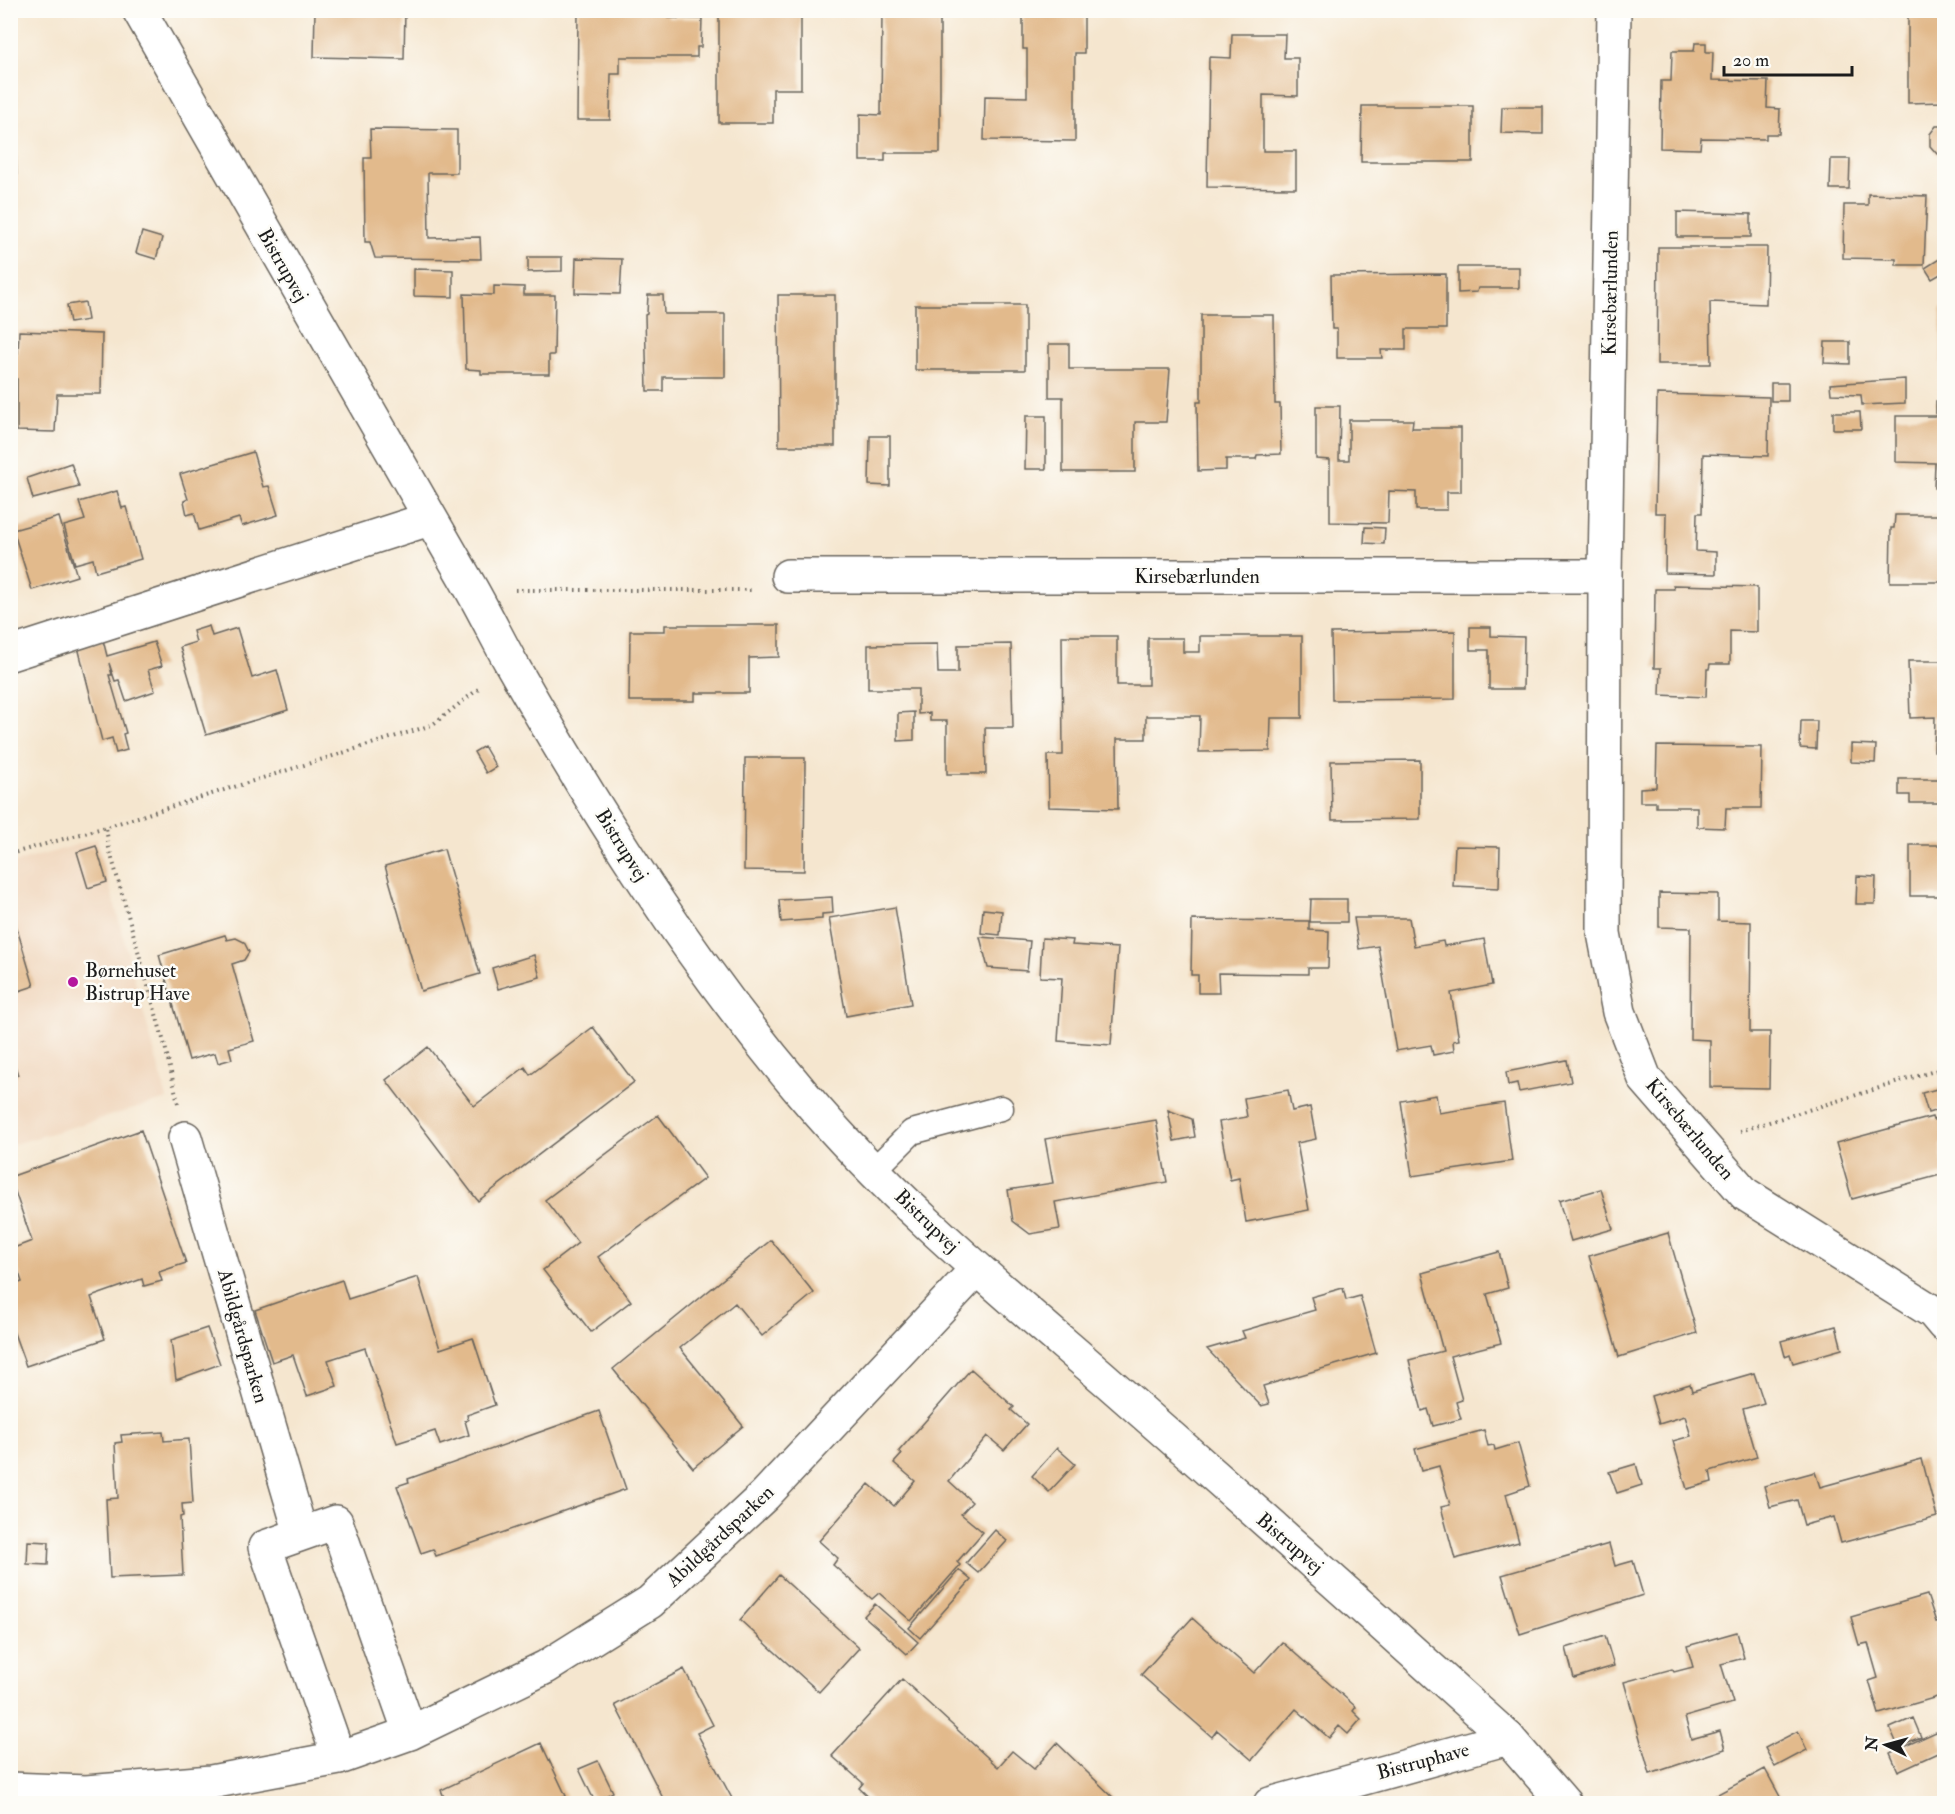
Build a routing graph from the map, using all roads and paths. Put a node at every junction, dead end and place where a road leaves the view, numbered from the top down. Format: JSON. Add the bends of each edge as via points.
{"nodes":[{"id":1,"x":139,"y":10,"type":"edge"},
{"id":2,"x":1614,"y":10,"type":"edge"},
{"id":3,"x":429,"y":519,"type":"junction"},
{"id":4,"x":788,"y":576,"type":"joint"},
{"id":5,"x":1605,"y":576,"type":"junction"},
{"id":6,"x":472,"y":590,"type":"junction"},
{"id":7,"x":10,"y":654,"type":"edge"},
{"id":8,"x":512,"y":664,"type":"junction"},
{"id":9,"x":106,"y":827,"type":"junction"},
{"id":10,"x":10,"y":854,"type":"edge"},
{"id":11,"x":1944,"y":1068,"type":"edge"},
{"id":12,"x":1000,"y":1108,"type":"dead end"},
{"id":13,"x":185,"y":1138,"type":"joint"},
{"id":14,"x":1699,"y":1144,"type":"junction"},
{"id":15,"x":874,"y":1170,"type":"junction"},
{"id":16,"x":976,"y":1270,"type":"junction"},
{"id":17,"x":1944,"y":1325,"type":"edge"},
{"id":18,"x":301,"y":1534,"type":"junction"},
{"id":19,"x":410,"y":1733,"type":"junction"},
{"id":20,"x":1508,"y":1738,"type":"junction"},
{"id":21,"x":339,"y":1758,"type":"junction"},
{"id":22,"x":10,"y":1789,"type":"edge"},
{"id":23,"x":1270,"y":1803,"type":"edge"},
{"id":24,"x":1565,"y":1803,"type":"edge"}],
"edges":[{"from":1,"to":3,"type":"street","name":"Bistrupvej"},
{"from":2,"to":5,"type":"street","name":"Kirsebærlunden"},
{"from":3,"to":6,"type":"street","name":"Bistrupvej"},
{"from":3,"to":7,"type":"street"},
{"from":4,"to":5,"type":"street","name":"Kirsebærlunden"},
{"from":4,"to":6,"type":"path","via":[[770,590]]},
{"from":5,"to":14,"type":"street","name":"Kirsebærlunden","via":[[1604,933],[1619,1012],[1645,1079]]},
{"from":6,"to":8,"type":"street","name":"Bistrupvej"},
{"from":8,"to":9,"type":"path","via":[[432,725]]},
{"from":8,"to":15,"type":"street","name":"Bistrupvej","via":[[619,843],[687,947],[804,1095]]},
{"from":9,"to":10,"type":"path"},
{"from":9,"to":13,"type":"path","via":[[165,1046]]},
{"from":11,"to":14,"type":"path"},
{"from":12,"to":15,"type":"lane","via":[[912,1132]]},
{"from":13,"to":18,"type":"street","name":"Abildgårdsparken"},
{"from":14,"to":17,"type":"street","name":"Kirsebærlunden","via":[[1745,1194],[1933,1312]]},
{"from":15,"to":16,"type":"street","name":"Bistrupvej"},
{"from":16,"to":19,"type":"street","name":"Abildgårdsparken","via":[[765,1496],[650,1602],[546,1667]]},
{"from":16,"to":20,"type":"street","name":"Bistrupvej"},
{"from":18,"to":19,"type":"street","via":[[336,1522]]},
{"from":18,"to":21,"type":"street","via":[[265,1547]]},
{"from":19,"to":21,"type":"street","name":"Abildgårdsparken"},
{"from":20,"to":23,"type":"street","name":"Bistruphave"},
{"from":20,"to":24,"type":"street","name":"Bistrupvej"},
{"from":21,"to":22,"type":"street","name":"Abildgårdsparken","via":[[211,1782],[86,1792]]}]}
